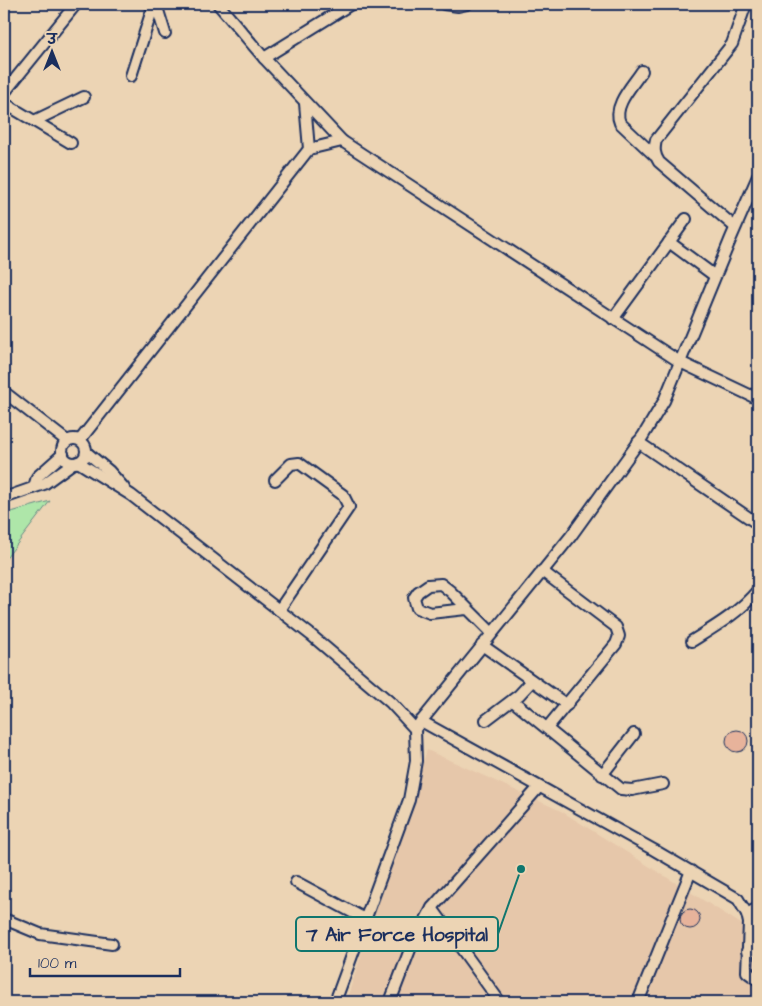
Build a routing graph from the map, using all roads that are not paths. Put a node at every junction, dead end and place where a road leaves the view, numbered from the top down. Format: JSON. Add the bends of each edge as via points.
{"nodes":[{"id":1,"x":76,"y":4,"type":"edge"},
{"id":2,"x":155,"y":4,"type":"edge"},
{"id":3,"x":218,"y":4,"type":"edge"},
{"id":4,"x":351,"y":4,"type":"edge"},
{"id":5,"x":444,"y":4,"type":"edge"},
{"id":6,"x":467,"y":4,"type":"edge"},
{"id":7,"x":746,"y":4,"type":"edge"},
{"id":8,"x":164,"y":34,"type":"dead end"},
{"id":9,"x":264,"y":58,"type":"junction"},
{"id":10,"x":642,"y":71,"type":"dead end"},
{"id":11,"x":131,"y":76,"type":"dead end"},
{"id":12,"x":4,"y":93,"type":"edge"},
{"id":13,"x":84,"y":97,"type":"dead end"},
{"id":14,"x":4,"y":103,"type":"edge"},
{"id":15,"x":305,"y":103,"type":"junction"},
{"id":16,"x":34,"y":121,"type":"junction"},
{"id":17,"x":342,"y":141,"type":"junction"},
{"id":18,"x":71,"y":143,"type":"dead end"},
{"id":19,"x":309,"y":149,"type":"junction"},
{"id":20,"x":654,"y":155,"type":"junction"},
{"id":21,"x":758,"y":176,"type":"edge"},
{"id":22,"x":686,"y":219,"type":"dead end"},
{"id":23,"x":736,"y":227,"type":"junction"},
{"id":24,"x":669,"y":242,"type":"junction"},
{"id":25,"x":715,"y":276,"type":"junction"},
{"id":26,"x":613,"y":319,"type":"junction"},
{"id":27,"x":680,"y":362,"type":"junction"},
{"id":28,"x":4,"y":392,"type":"edge"},
{"id":29,"x":758,"y":399,"type":"edge"},
{"id":30,"x":80,"y":440,"type":"junction"},
{"id":31,"x":67,"y":442,"type":"junction"},
{"id":32,"x":638,"y":442,"type":"junction"},
{"id":33,"x":86,"y":452,"type":"junction"},
{"id":34,"x":63,"y":454,"type":"junction"},
{"id":35,"x":75,"y":463,"type":"junction"},
{"id":36,"x":276,"y":480,"type":"dead end"},
{"id":37,"x":34,"y":487,"type":"junction"},
{"id":38,"x":128,"y":492,"type":"junction"},
{"id":39,"x":4,"y":498,"type":"edge"},
{"id":40,"x":758,"y":524,"type":"edge"},
{"id":41,"x":542,"y":571,"type":"junction"},
{"id":42,"x":758,"y":590,"type":"edge"},
{"id":43,"x":466,"y":609,"type":"junction"},
{"id":44,"x":279,"y":610,"type":"junction"},
{"id":45,"x":492,"y":634,"type":"junction"},
{"id":46,"x":692,"y":641,"type":"dead end"},
{"id":47,"x":482,"y":645,"type":"junction"},
{"id":48,"x":532,"y":680,"type":"junction"},
{"id":49,"x":512,"y":701,"type":"junction"},
{"id":50,"x":567,"y":705,"type":"junction"},
{"id":51,"x":486,"y":720,"type":"dead end"},
{"id":52,"x":418,"y":725,"type":"junction"},
{"id":53,"x":547,"y":728,"type":"junction"},
{"id":54,"x":634,"y":734,"type":"dead end"},
{"id":55,"x":602,"y":775,"type":"junction"},
{"id":56,"x":663,"y":784,"type":"dead end"},
{"id":57,"x":539,"y":787,"type":"junction"},
{"id":58,"x":691,"y":871,"type":"junction"},
{"id":59,"x":296,"y":882,"type":"dead end"},
{"id":60,"x":432,"y":908,"type":"junction"},
{"id":61,"x":758,"y":908,"type":"edge"},
{"id":62,"x":747,"y":914,"type":"junction"},
{"id":63,"x":4,"y":919,"type":"edge"},
{"id":64,"x":366,"y":919,"type":"junction"},
{"id":65,"x":112,"y":944,"type":"dead end"},
{"id":66,"x":758,"y":950,"type":"edge"},
{"id":67,"x":747,"y":951,"type":"junction"},
{"id":68,"x":758,"y":980,"type":"edge"},
{"id":69,"x":335,"y":1002,"type":"edge"},
{"id":70,"x":390,"y":1002,"type":"edge"},
{"id":71,"x":500,"y":1002,"type":"edge"},
{"id":72,"x":638,"y":1002,"type":"edge"}],
"edges":[{"from":1,"to":12,"type":"street"},
{"from":2,"to":8,"type":"street"},
{"from":2,"to":11,"type":"street"},
{"from":3,"to":9,"type":"street"},
{"from":4,"to":9,"type":"street"},
{"from":5,"to":6,"type":"street"},
{"from":7,"to":20,"type":"street","via":[[732,44],[656,140]]},
{"from":9,"to":15,"type":"street"},
{"from":10,"to":20,"type":"street","via":[[622,102],[618,117],[620,123]]},
{"from":13,"to":16,"type":"street"},
{"from":14,"to":16,"type":"street"},
{"from":15,"to":17,"type":"street"},
{"from":15,"to":19,"type":"street"},
{"from":16,"to":18,"type":"street"},
{"from":17,"to":19,"type":"street"},
{"from":17,"to":26,"type":"street"},
{"from":19,"to":30,"type":"street"},
{"from":20,"to":23,"type":"street"},
{"from":21,"to":23,"type":"street"},
{"from":22,"to":24,"type":"street"},
{"from":23,"to":25,"type":"street"},
{"from":24,"to":25,"type":"street"},
{"from":24,"to":26,"type":"street"},
{"from":25,"to":27,"type":"street"},
{"from":26,"to":27,"type":"street"},
{"from":27,"to":29,"type":"street"},
{"from":27,"to":32,"type":"street","via":[[664,401]]},
{"from":28,"to":31,"type":"street"},
{"from":30,"to":31,"type":"street"},
{"from":30,"to":33,"type":"street"},
{"from":31,"to":34,"type":"street"},
{"from":32,"to":40,"type":"street"},
{"from":32,"to":41,"type":"street"},
{"from":33,"to":35,"type":"street","via":[[85,457]]},
{"from":33,"to":38,"type":"street"},
{"from":34,"to":35,"type":"street"},
{"from":34,"to":37,"type":"street","via":[[37,477]]},
{"from":35,"to":37,"type":"street"},
{"from":35,"to":38,"type":"street"},
{"from":36,"to":44,"type":"street","via":[[291,464],[298,464],[343,495],[349,507]]},
{"from":37,"to":39,"type":"street"},
{"from":38,"to":44,"type":"street"},
{"from":41,"to":45,"type":"street"},
{"from":41,"to":50,"type":"street","via":[[616,627],[619,636]]},
{"from":42,"to":46,"type":"street","via":[[736,611]]},
{"from":43,"to":43,"type":"street","via":[[424,612],[417,608],[414,598],[428,585],[436,583],[450,591]]},
{"from":43,"to":45,"type":"street"},
{"from":44,"to":52,"type":"street"},
{"from":45,"to":47,"type":"street"},
{"from":47,"to":48,"type":"street"},
{"from":47,"to":52,"type":"street"},
{"from":48,"to":49,"type":"street"},
{"from":48,"to":50,"type":"street"},
{"from":49,"to":51,"type":"street"},
{"from":49,"to":53,"type":"street"},
{"from":50,"to":53,"type":"street"},
{"from":52,"to":57,"type":"street"},
{"from":52,"to":64,"type":"street","via":[[409,800]]},
{"from":53,"to":55,"type":"street"},
{"from":54,"to":55,"type":"street"},
{"from":55,"to":56,"type":"street","via":[[626,790]]},
{"from":57,"to":58,"type":"street"},
{"from":57,"to":60,"type":"street"},
{"from":58,"to":62,"type":"street","via":[[738,899]]},
{"from":58,"to":72,"type":"street"},
{"from":59,"to":64,"type":"street"},
{"from":60,"to":70,"type":"street"},
{"from":60,"to":71,"type":"street"},
{"from":61,"to":62,"type":"street"},
{"from":62,"to":67,"type":"street"},
{"from":63,"to":65,"type":"street","via":[[40,934]]},
{"from":64,"to":69,"type":"street"},
{"from":66,"to":67,"type":"street"},
{"from":67,"to":68,"type":"street","via":[[747,972]]}]}
